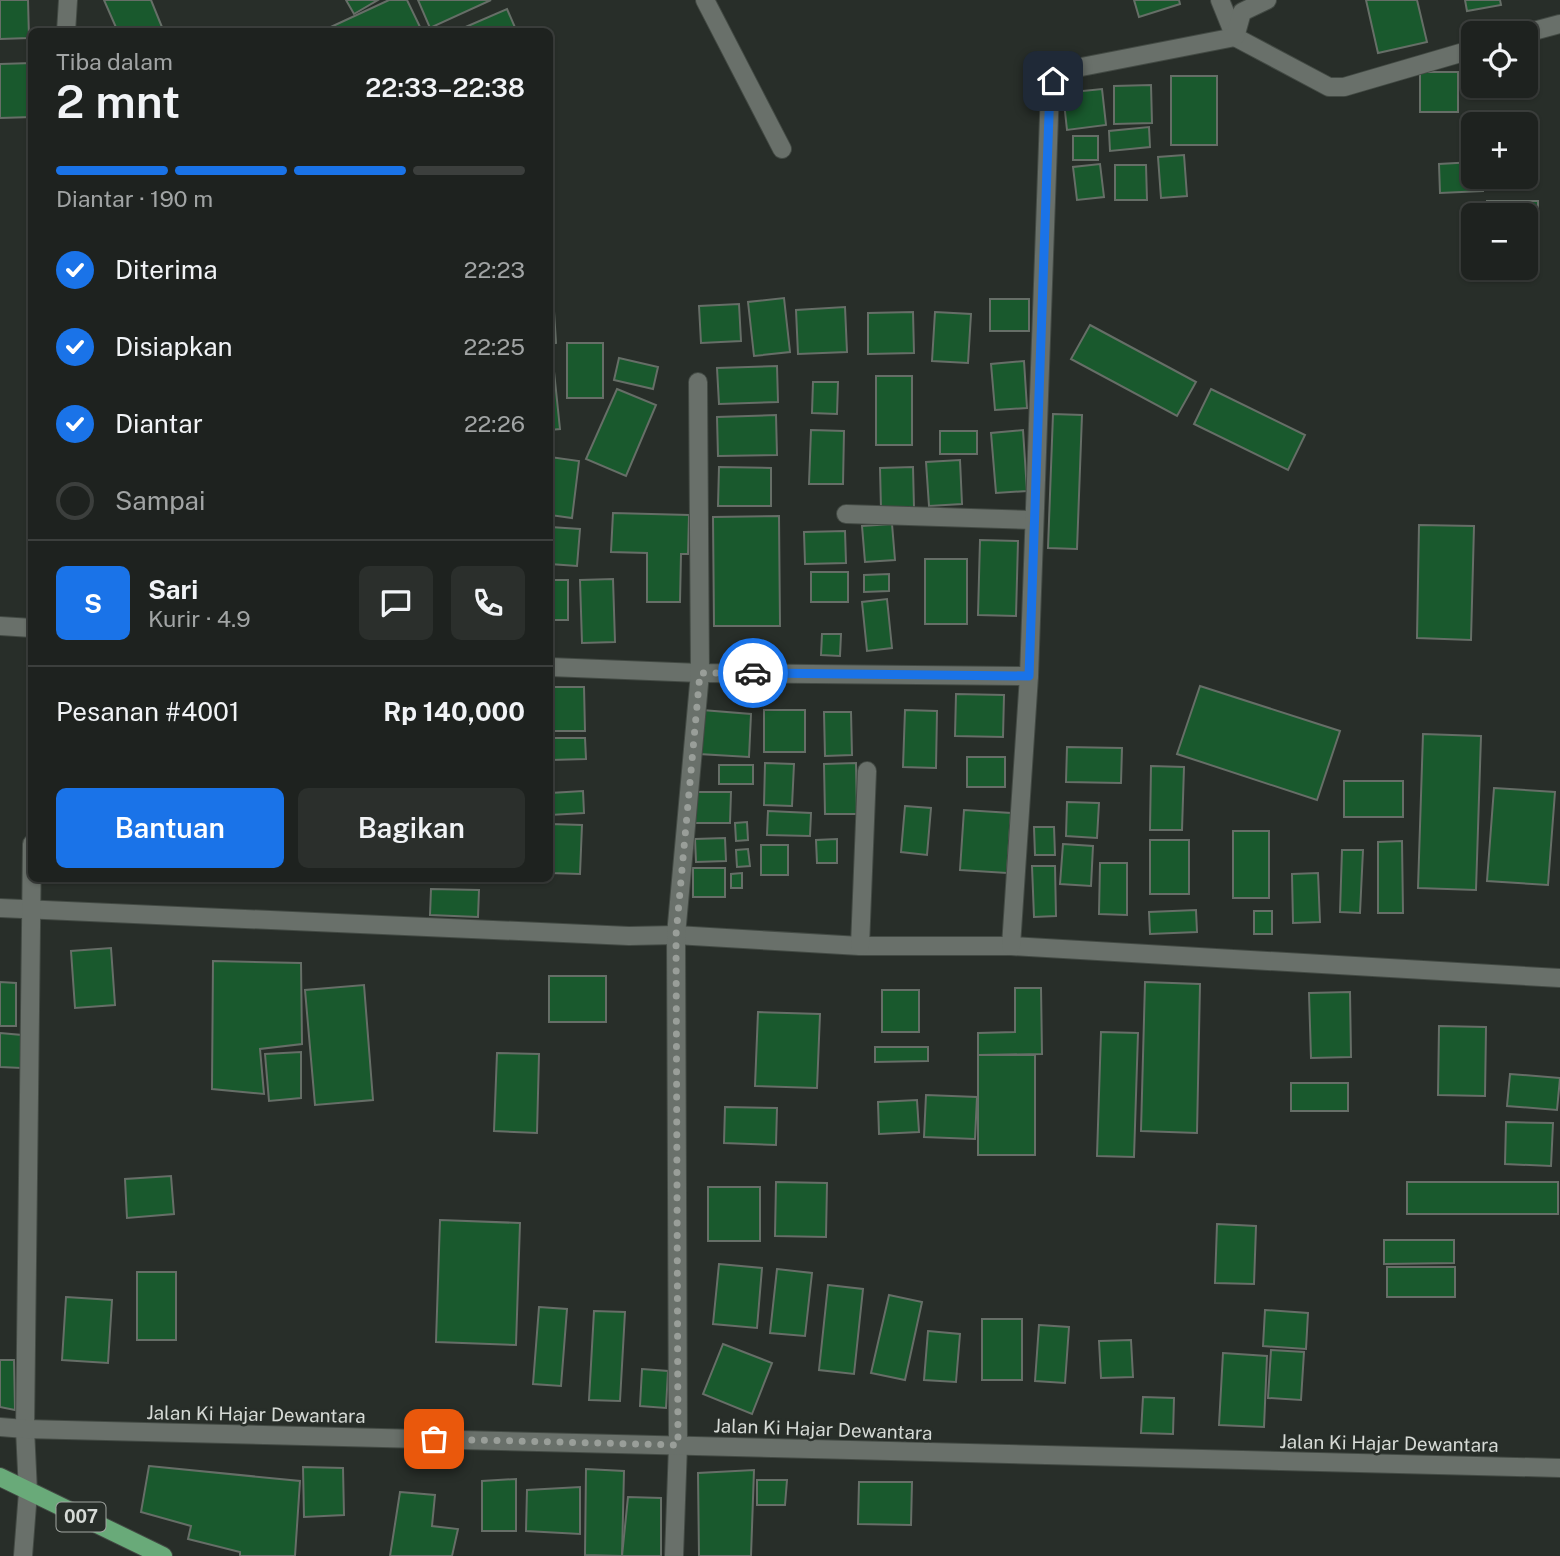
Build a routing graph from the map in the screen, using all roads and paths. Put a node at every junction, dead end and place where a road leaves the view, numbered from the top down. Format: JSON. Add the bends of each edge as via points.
{"nodes":[{"id":1,"x":68,"y":0,"type":"edge"},
{"id":2,"x":705,"y":0,"type":"edge"},
{"id":3,"x":1220,"y":0,"type":"edge"},
{"id":4,"x":1267,"y":0,"type":"edge"},
{"id":5,"x":1560,"y":24,"type":"edge"},
{"id":6,"x":66,"y":28,"type":"edge"},
{"id":7,"x":1538,"y":30,"type":"edge"},
{"id":8,"x":1235,"y":37,"type":"junction"},
{"id":9,"x":1461,"y":53,"type":"edge"},
{"id":10,"x":782,"y":149,"type":"dead end"},
{"id":11,"x":698,"y":382,"type":"dead end"},
{"id":12,"x":846,"y":513,"type":"dead end"},
{"id":13,"x":1033,"y":520,"type":"junction"},
{"id":14,"x":0,"y":626,"type":"edge"},
{"id":15,"x":28,"y":628,"type":"edge"},
{"id":16,"x":553,"y":667,"type":"edge"},
{"id":17,"x":700,"y":673,"type":"junction"},
{"id":18,"x":1029,"y":676,"type":"junction"},
{"id":19,"x":867,"y":771,"type":"dead end"},
{"id":20,"x":31,"y":882,"type":"edge"},
{"id":21,"x":0,"y":908,"type":"edge"},
{"id":22,"x":30,"y":910,"type":"junction"},
{"id":23,"x":676,"y":935,"type":"junction"},
{"id":24,"x":860,"y":946,"type":"junction"},
{"id":25,"x":1011,"y":946,"type":"junction"},
{"id":26,"x":1560,"y":978,"type":"edge"},
{"id":27,"x":0,"y":1426,"type":"edge"},
{"id":28,"x":25,"y":1429,"type":"junction"},
{"id":29,"x":678,"y":1445,"type":"junction"},
{"id":30,"x":1560,"y":1468,"type":"edge"},
{"id":31,"x":0,"y":1477,"type":"edge"},
{"id":32,"x":28,"y":1492,"type":"junction"},
{"id":33,"x":23,"y":1556,"type":"edge"},
{"id":34,"x":163,"y":1556,"type":"edge"},
{"id":35,"x":674,"y":1556,"type":"edge"}],
"edges":[{"from":1,"to":6,"type":"street"},
{"from":2,"to":10,"type":"street"},
{"from":3,"to":8,"type":"street"},
{"from":4,"to":8,"type":"street","via":[[1242,12]]},
{"from":5,"to":7,"type":"street"},
{"from":8,"to":9,"type":"street","via":[[1329,87],[1344,87]]},
{"from":8,"to":13,"type":"street","via":[[1066,71],[1057,75],[1050,88]]},
{"from":11,"to":17,"type":"street"},
{"from":12,"to":13,"type":"street"},
{"from":13,"to":18,"type":"street"},
{"from":14,"to":15,"type":"street"},
{"from":16,"to":17,"type":"street"},
{"from":17,"to":18,"type":"street"},
{"from":17,"to":23,"type":"street"},
{"from":18,"to":25,"type":"street"},
{"from":19,"to":24,"type":"street"},
{"from":20,"to":22,"type":"street"},
{"from":21,"to":22,"type":"street"},
{"from":22,"to":23,"type":"street"},
{"from":22,"to":28,"type":"street"},
{"from":23,"to":24,"type":"street"},
{"from":23,"to":29,"type":"street"},
{"from":24,"to":25,"type":"street"},
{"from":25,"to":26,"type":"street"},
{"from":27,"to":28,"type":"street","name":"Jalan Ki Hajar Dewantara"},
{"from":28,"to":29,"type":"street","name":"Jalan Ki Hajar Dewantara"},
{"from":28,"to":32,"type":"street"},
{"from":29,"to":30,"type":"street","name":"Jalan Ki Hajar Dewantara"},
{"from":29,"to":35,"type":"street"},
{"from":31,"to":32,"type":"main road","number":"007"},
{"from":32,"to":33,"type":"street"},
{"from":32,"to":34,"type":"main road","number":"007"}]}
